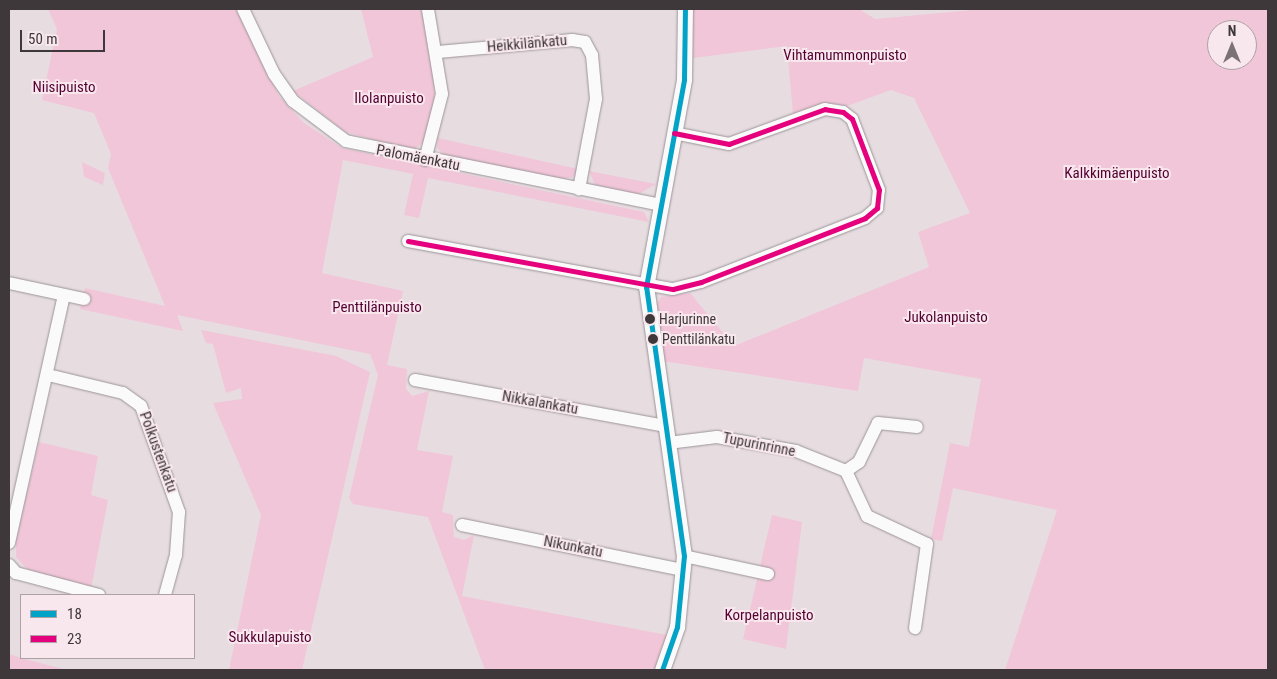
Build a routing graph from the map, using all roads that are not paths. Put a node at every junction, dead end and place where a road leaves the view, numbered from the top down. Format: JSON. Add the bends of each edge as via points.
{"nodes":[{"id":1,"x":244,"y":9,"type":"edge"},
{"id":2,"x":428,"y":9,"type":"edge"},
{"id":3,"x":685,"y":9,"type":"edge"},
{"id":4,"x":438,"y":52,"type":"junction"},
{"id":5,"x":674,"y":133,"type":"junction"},
{"id":6,"x":425,"y":160,"type":"junction"},
{"id":7,"x":579,"y":189,"type":"junction"},
{"id":8,"x":660,"y":205,"type":"junction"},
{"id":9,"x":408,"y":242,"type":"dead end"},
{"id":10,"x":9,"y":283,"type":"edge"},
{"id":11,"x":646,"y":287,"type":"junction"},
{"id":12,"x":64,"y":295,"type":"junction"},
{"id":13,"x":84,"y":299,"type":"dead end"},
{"id":14,"x":48,"y":375,"type":"junction"},
{"id":15,"x":415,"y":380,"type":"dead end"},
{"id":16,"x":665,"y":426,"type":"junction"},
{"id":17,"x":917,"y":427,"type":"dead end"},
{"id":18,"x":668,"y":443,"type":"junction"},
{"id":19,"x":846,"y":472,"type":"junction"},
{"id":20,"x":462,"y":525,"type":"dead end"},
{"id":21,"x":9,"y":542,"type":"edge"},
{"id":22,"x":684,"y":563,"type":"junction"},
{"id":23,"x":9,"y":565,"type":"edge"},
{"id":24,"x":768,"y":574,"type":"dead end"},
{"id":25,"x":95,"y":594,"type":"edge"},
{"id":26,"x":165,"y":594,"type":"edge"},
{"id":27,"x":915,"y":628,"type":"dead end"},
{"id":28,"x":662,"y":670,"type":"edge"}],
"edges":[{"from":1,"to":6,"type":"street","name":"Palomäenkatu","via":[[274,74],[311,118],[346,141]]},
{"from":2,"to":4,"type":"street"},
{"from":3,"to":5,"type":"street","via":[[686,64]]},
{"from":4,"to":6,"type":"street","via":[[440,112]]},
{"from":4,"to":7,"type":"street","name":"Heikkilänkatu","via":[[572,40],[585,42],[592,55],[596,99]]},
{"from":5,"to":8,"type":"street"},
{"from":5,"to":11,"type":"street","via":[[729,144],[825,109],[843,112],[852,119],[879,202],[865,218],[701,282],[673,288]]},
{"from":6,"to":7,"type":"street","name":"Palomäenkatu"},
{"from":7,"to":8,"type":"street","name":"Palomäenkatu"},
{"from":8,"to":11,"type":"street"},
{"from":9,"to":11,"type":"street"},
{"from":10,"to":12,"type":"street"},
{"from":11,"to":16,"type":"street"},
{"from":12,"to":13,"type":"street"},
{"from":12,"to":14,"type":"street"},
{"from":14,"to":21,"type":"street"},
{"from":14,"to":26,"type":"street","name":"Polkustenkatu","via":[[123,393],[141,406],[179,512],[176,555]]},
{"from":15,"to":16,"type":"street","name":"Nikkalankatu"},
{"from":16,"to":18,"type":"street"},
{"from":17,"to":19,"type":"street","via":[[878,423],[859,462]]},
{"from":18,"to":19,"type":"street","name":"Tupurinrinne","via":[[717,437],[796,451]]},
{"from":18,"to":22,"type":"street"},
{"from":19,"to":27,"type":"street","via":[[867,516],[927,544]]},
{"from":20,"to":22,"type":"street","name":"Nikunkatu"},
{"from":22,"to":24,"type":"street","name":"Nikunkatu"},
{"from":22,"to":28,"type":"street","via":[[676,627]]},
{"from":23,"to":25,"type":"street","via":[[16,573]]}]}
